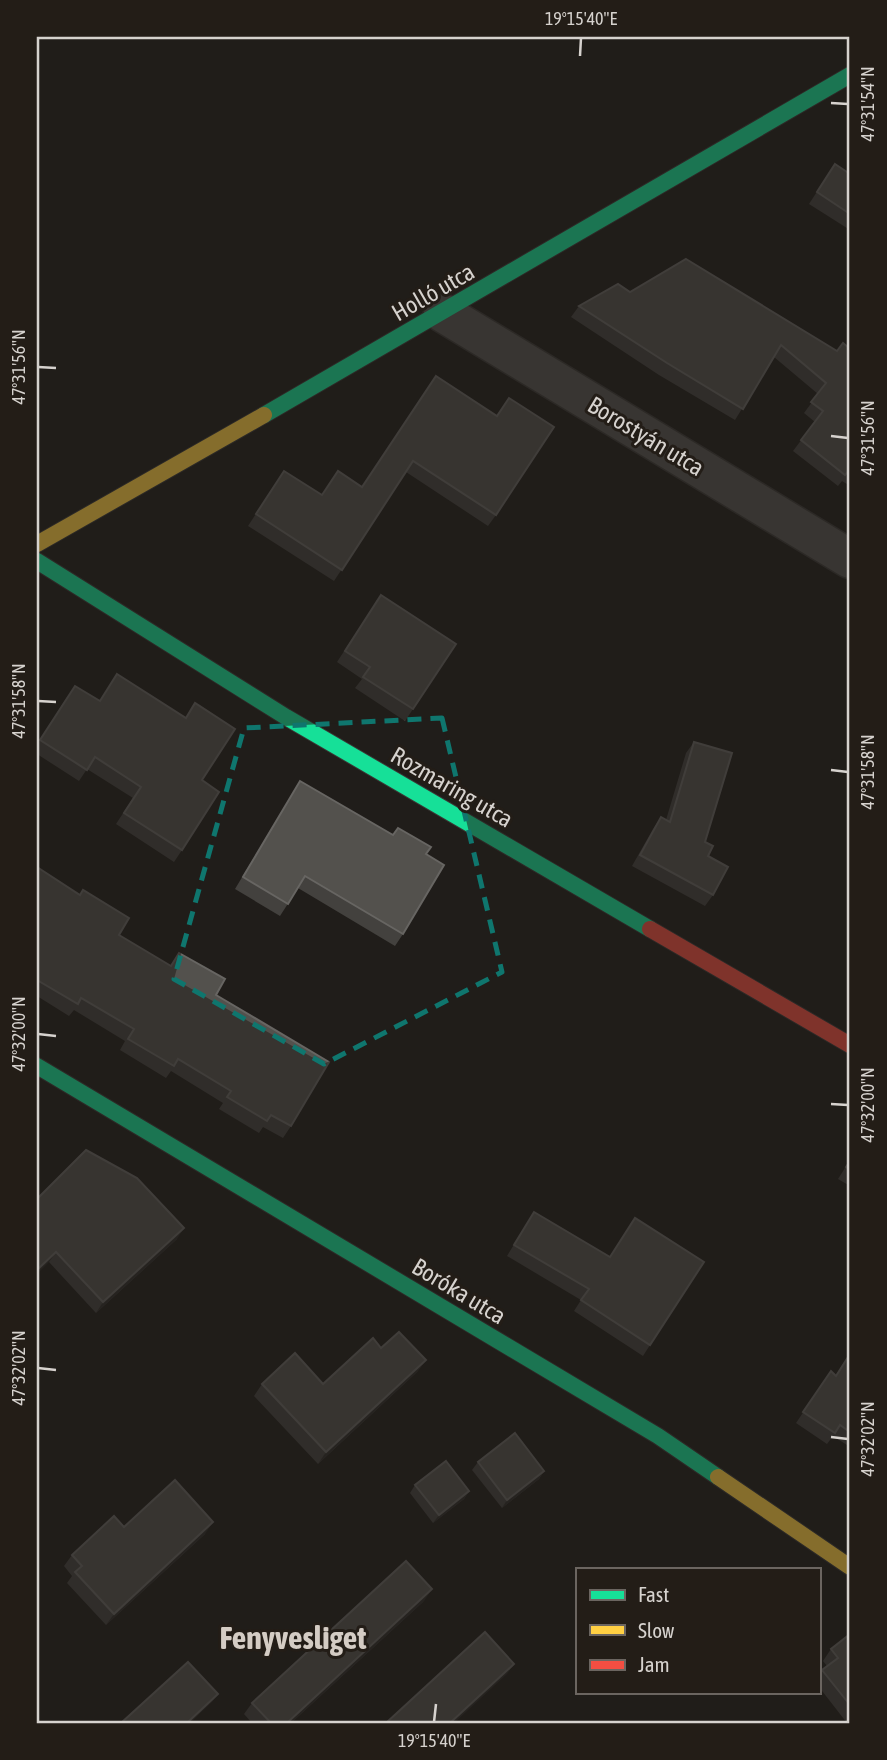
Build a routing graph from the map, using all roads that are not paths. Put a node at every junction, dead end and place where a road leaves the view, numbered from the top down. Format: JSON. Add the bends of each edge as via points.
{"nodes":[{"id":1,"x":850,"y":75,"type":"edge"},
{"id":2,"x":443,"y":313,"type":"junction"},
{"id":3,"x":37,"y":544,"type":"edge"},
{"id":4,"x":850,"y":559,"type":"edge"},
{"id":5,"x":37,"y":561,"type":"edge"},
{"id":6,"x":850,"y":1045,"type":"edge"},
{"id":7,"x":37,"y":1066,"type":"edge"},
{"id":8,"x":850,"y":1567,"type":"edge"}],
"edges":[{"from":1,"to":2,"type":"street","name":"Holló utca"},
{"from":2,"to":3,"type":"street","name":"Holló utca"},
{"from":2,"to":4,"type":"street","name":"Borostyán utca"},
{"from":5,"to":6,"type":"street","name":"Rozmaring utca","via":[[286,717]]},
{"from":7,"to":8,"type":"street","name":"Boróka utca","via":[[658,1436]]}]}
